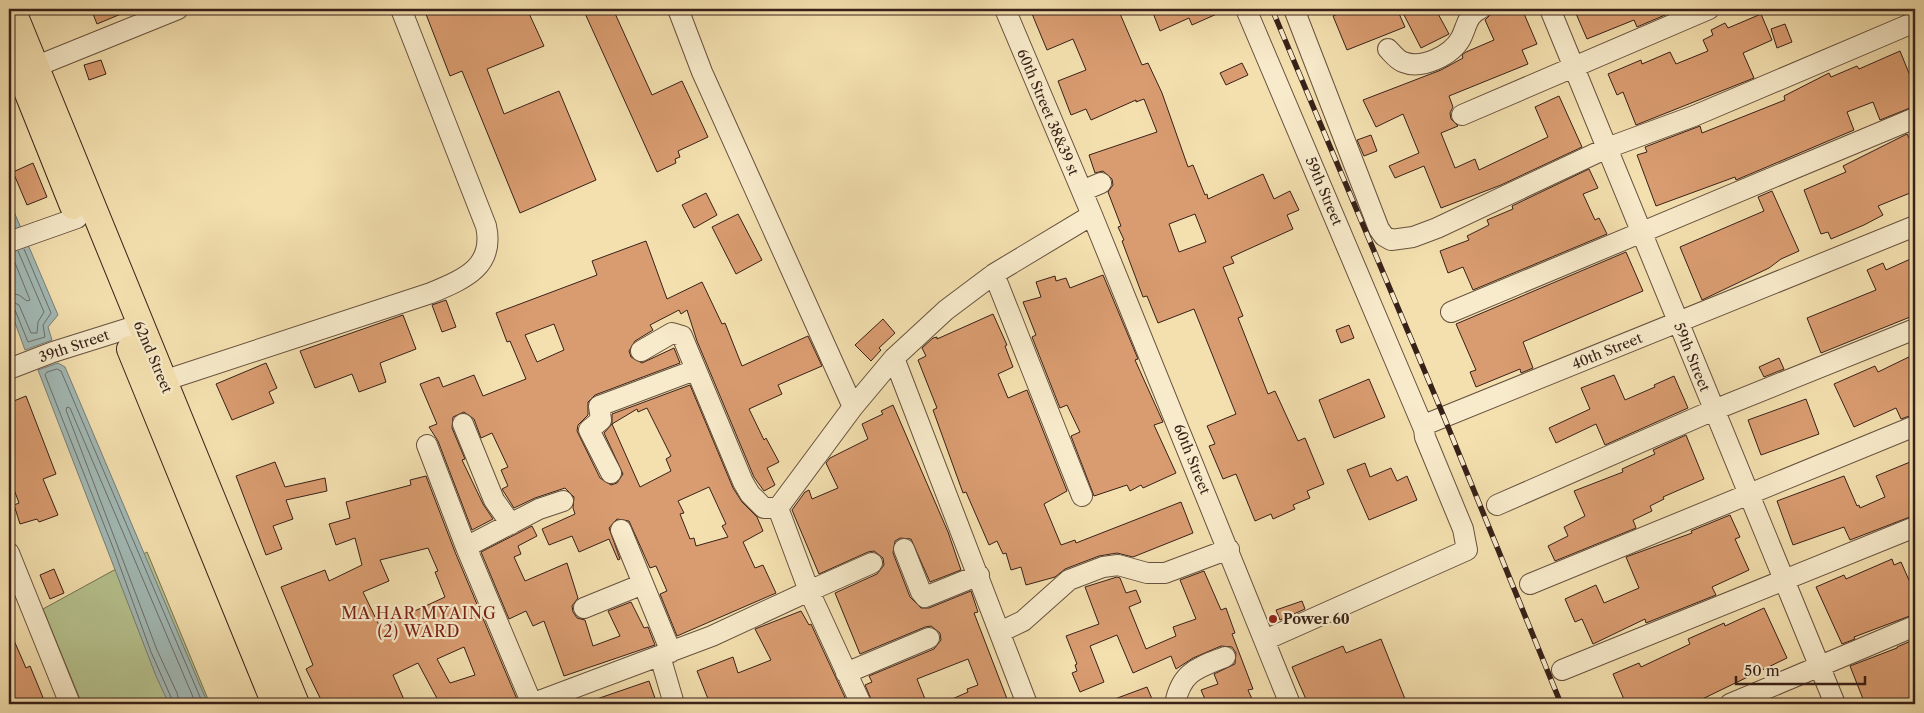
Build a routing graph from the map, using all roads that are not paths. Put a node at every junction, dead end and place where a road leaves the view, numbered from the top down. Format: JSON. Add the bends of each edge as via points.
{"nodes":[{"id":1,"x":12,"y":9,"type":"edge"},
{"id":2,"x":178,"y":9,"type":"edge"},
{"id":3,"x":401,"y":9,"type":"edge"},
{"id":4,"x":678,"y":9,"type":"edge"},
{"id":5,"x":1005,"y":9,"type":"edge"},
{"id":6,"x":1246,"y":9,"type":"edge"},
{"id":7,"x":1294,"y":9,"type":"edge"},
{"id":8,"x":1480,"y":9,"type":"edge"},
{"id":9,"x":1550,"y":9,"type":"edge"},
{"id":10,"x":1709,"y":9,"type":"edge"},
{"id":11,"x":1915,"y":22,"type":"edge"},
{"id":12,"x":9,"y":46,"type":"edge"},
{"id":13,"x":1388,"y":49,"type":"dead end"},
{"id":14,"x":37,"y":66,"type":"junction"},
{"id":15,"x":1574,"y":66,"type":"junction"},
{"id":16,"x":1462,"y":115,"type":"dead end"},
{"id":17,"x":1915,"y":118,"type":"edge"},
{"id":18,"x":1607,"y":148,"type":"junction"},
{"id":19,"x":1101,"y":183,"type":"dead end"},
{"id":20,"x":1082,"y":190,"type":"junction"},
{"id":21,"x":1092,"y":215,"type":"junction"},
{"id":22,"x":77,"y":218,"type":"junction"},
{"id":23,"x":1915,"y":226,"type":"edge"},
{"id":24,"x":1641,"y":231,"type":"junction"},
{"id":25,"x":9,"y":242,"type":"edge"},
{"id":26,"x":994,"y":274,"type":"junction"},
{"id":27,"x":1451,"y":312,"type":"dead end"},
{"id":28,"x":1678,"y":322,"type":"junction"},
{"id":29,"x":131,"y":327,"type":"junction"},
{"id":30,"x":1915,"y":329,"type":"edge"},
{"id":31,"x":641,"y":351,"type":"dead end"},
{"id":32,"x":894,"y":358,"type":"junction"},
{"id":33,"x":9,"y":369,"type":"edge"},
{"id":34,"x":695,"y":370,"type":"junction"},
{"id":35,"x":162,"y":381,"type":"junction"},
{"id":36,"x":854,"y":407,"type":"junction"},
{"id":37,"x":1714,"y":410,"type":"junction"},
{"id":38,"x":463,"y":424,"type":"dead end"},
{"id":39,"x":1915,"y":426,"type":"edge"},
{"id":40,"x":1424,"y":429,"type":"junction"},
{"id":41,"x":427,"y":445,"type":"dead end"},
{"id":42,"x":611,"y":474,"type":"dead end"},
{"id":43,"x":1748,"y":493,"type":"junction"},
{"id":44,"x":1082,"y":496,"type":"dead end"},
{"id":45,"x":563,"y":501,"type":"dead end"},
{"id":46,"x":1497,"y":505,"type":"dead end"},
{"id":47,"x":778,"y":508,"type":"junction"},
{"id":48,"x":511,"y":524,"type":"junction"},
{"id":49,"x":1915,"y":527,"type":"edge"},
{"id":50,"x":620,"y":530,"type":"dead end"},
{"id":51,"x":466,"y":547,"type":"junction"},
{"id":52,"x":904,"y":549,"type":"dead end"},
{"id":53,"x":1229,"y":549,"type":"junction"},
{"id":54,"x":9,"y":553,"type":"edge"},
{"id":55,"x":872,"y":563,"type":"dead end"},
{"id":56,"x":979,"y":575,"type":"junction"},
{"id":57,"x":1783,"y":581,"type":"junction"},
{"id":58,"x":643,"y":584,"type":"junction"},
{"id":59,"x":1530,"y":584,"type":"dead end"},
{"id":60,"x":809,"y":591,"type":"junction"},
{"id":61,"x":584,"y":608,"type":"dead end"},
{"id":62,"x":1915,"y":626,"type":"edge"},
{"id":63,"x":1000,"y":632,"type":"junction"},
{"id":64,"x":930,"y":638,"type":"dead end"},
{"id":65,"x":1265,"y":640,"type":"junction"},
{"id":66,"x":665,"y":654,"type":"junction"},
{"id":67,"x":1225,"y":657,"type":"dead end"},
{"id":68,"x":1818,"y":666,"type":"junction"},
{"id":69,"x":1562,"y":670,"type":"dead end"},
{"id":70,"x":846,"y":673,"type":"junction"},
{"id":71,"x":70,"y":704,"type":"edge"},
{"id":72,"x":274,"y":704,"type":"edge"},
{"id":73,"x":296,"y":704,"type":"edge"},
{"id":74,"x":531,"y":704,"type":"edge"},
{"id":75,"x":674,"y":704,"type":"edge"},
{"id":76,"x":860,"y":704,"type":"edge"},
{"id":77,"x":1027,"y":704,"type":"edge"},
{"id":78,"x":1175,"y":704,"type":"edge"},
{"id":79,"x":1290,"y":704,"type":"edge"},
{"id":80,"x":1730,"y":704,"type":"edge"},
{"id":81,"x":1834,"y":704,"type":"edge"}],
"edges":[{"from":1,"to":14,"type":"main road","name":"62nd Street"},
{"from":2,"to":14,"type":"street"},
{"from":3,"to":35,"type":"street","via":[[486,226],[488,248],[480,265],[452,284],[431,293]]},
{"from":4,"to":36,"type":"street","via":[[702,72]]},
{"from":5,"to":20,"type":"street","name":"60th Street 38&39 st"},
{"from":6,"to":40,"type":"street","name":"59th Street"},
{"from":7,"to":18,"type":"street","via":[[1379,229],[1391,240],[1413,237],[1437,228]]},
{"from":8,"to":13,"type":"street","via":[[1471,16],[1454,48],[1443,56],[1415,65],[1401,62]]},
{"from":9,"to":15,"type":"street","name":"59th Street"},
{"from":10,"to":15,"type":"street"},
{"from":11,"to":18,"type":"street","via":[[1694,116]]},
{"from":12,"to":22,"type":"main road","name":"62nd Street"},
{"from":14,"to":29,"type":"main road","name":"62nd Street"},
{"from":15,"to":16,"type":"street"},
{"from":15,"to":18,"type":"street","name":"59th Street"},
{"from":17,"to":24,"type":"street"},
{"from":18,"to":24,"type":"street","name":"59th Street"},
{"from":19,"to":20,"type":"street"},
{"from":20,"to":21,"type":"street","name":"60th Street 38&39 st"},
{"from":21,"to":26,"type":"street"},
{"from":21,"to":53,"type":"street","name":"60th Street"},
{"from":22,"to":25,"type":"street"},
{"from":22,"to":29,"type":"main road","name":"62nd Street"},
{"from":23,"to":28,"type":"street","name":"40th Street"},
{"from":24,"to":27,"type":"street"},
{"from":24,"to":28,"type":"street","name":"59th Street"},
{"from":26,"to":32,"type":"street","via":[[946,310]]},
{"from":26,"to":44,"type":"street"},
{"from":28,"to":37,"type":"street","name":"59th Street"},
{"from":28,"to":40,"type":"street","name":"40th Street","via":[[1444,416]]},
{"from":29,"to":33,"type":"street","name":"39th Street"},
{"from":29,"to":35,"type":"main road","name":"62nd Street"},
{"from":29,"to":72,"type":"main road","name":"62nd Street"},
{"from":30,"to":37,"type":"street"},
{"from":31,"to":34,"type":"street","via":[[672,333],[680,334]]},
{"from":32,"to":36,"type":"street"},
{"from":32,"to":56,"type":"street"},
{"from":34,"to":42,"type":"street","via":[[599,406],[601,420],[589,430]]},
{"from":34,"to":47,"type":"street","via":[[750,494],[764,508]]},
{"from":35,"to":73,"type":"main road","name":"62nd Street"},
{"from":36,"to":47,"type":"street"},
{"from":37,"to":43,"type":"street","name":"59th Street"},
{"from":37,"to":46,"type":"street"},
{"from":38,"to":48,"type":"street","via":[[491,494]]},
{"from":39,"to":43,"type":"street"},
{"from":40,"to":65,"type":"street","via":[[1466,538],[1468,547],[1465,552]]},
{"from":41,"to":51,"type":"street"},
{"from":43,"to":57,"type":"street","name":"59th Street"},
{"from":43,"to":59,"type":"street"},
{"from":45,"to":48,"type":"street"},
{"from":47,"to":60,"type":"street"},
{"from":48,"to":51,"type":"street"},
{"from":49,"to":57,"type":"street"},
{"from":50,"to":58,"type":"street"},
{"from":51,"to":74,"type":"street"},
{"from":52,"to":56,"type":"street","via":[[925,597]]},
{"from":53,"to":63,"type":"street","via":[[1165,573],[1146,573],[1118,565],[1103,567],[1070,580],[1023,621]]},
{"from":53,"to":65,"type":"street","name":"60th Street"},
{"from":54,"to":71,"type":"street"},
{"from":55,"to":60,"type":"street"},
{"from":56,"to":63,"type":"street"},
{"from":57,"to":68,"type":"street","name":"59th Street"},
{"from":57,"to":69,"type":"street"},
{"from":58,"to":61,"type":"street"},
{"from":58,"to":66,"type":"street"},
{"from":60,"to":66,"type":"street"},
{"from":60,"to":70,"type":"street"},
{"from":62,"to":68,"type":"street"},
{"from":63,"to":77,"type":"street"},
{"from":64,"to":70,"type":"street"},
{"from":65,"to":79,"type":"street","name":"60th Street"},
{"from":66,"to":74,"type":"street"},
{"from":66,"to":75,"type":"street"},
{"from":67,"to":78,"type":"street","via":[[1190,672],[1180,686]]},
{"from":68,"to":80,"type":"street"},
{"from":68,"to":81,"type":"street","name":"59th Street"},
{"from":70,"to":76,"type":"street"}]}
